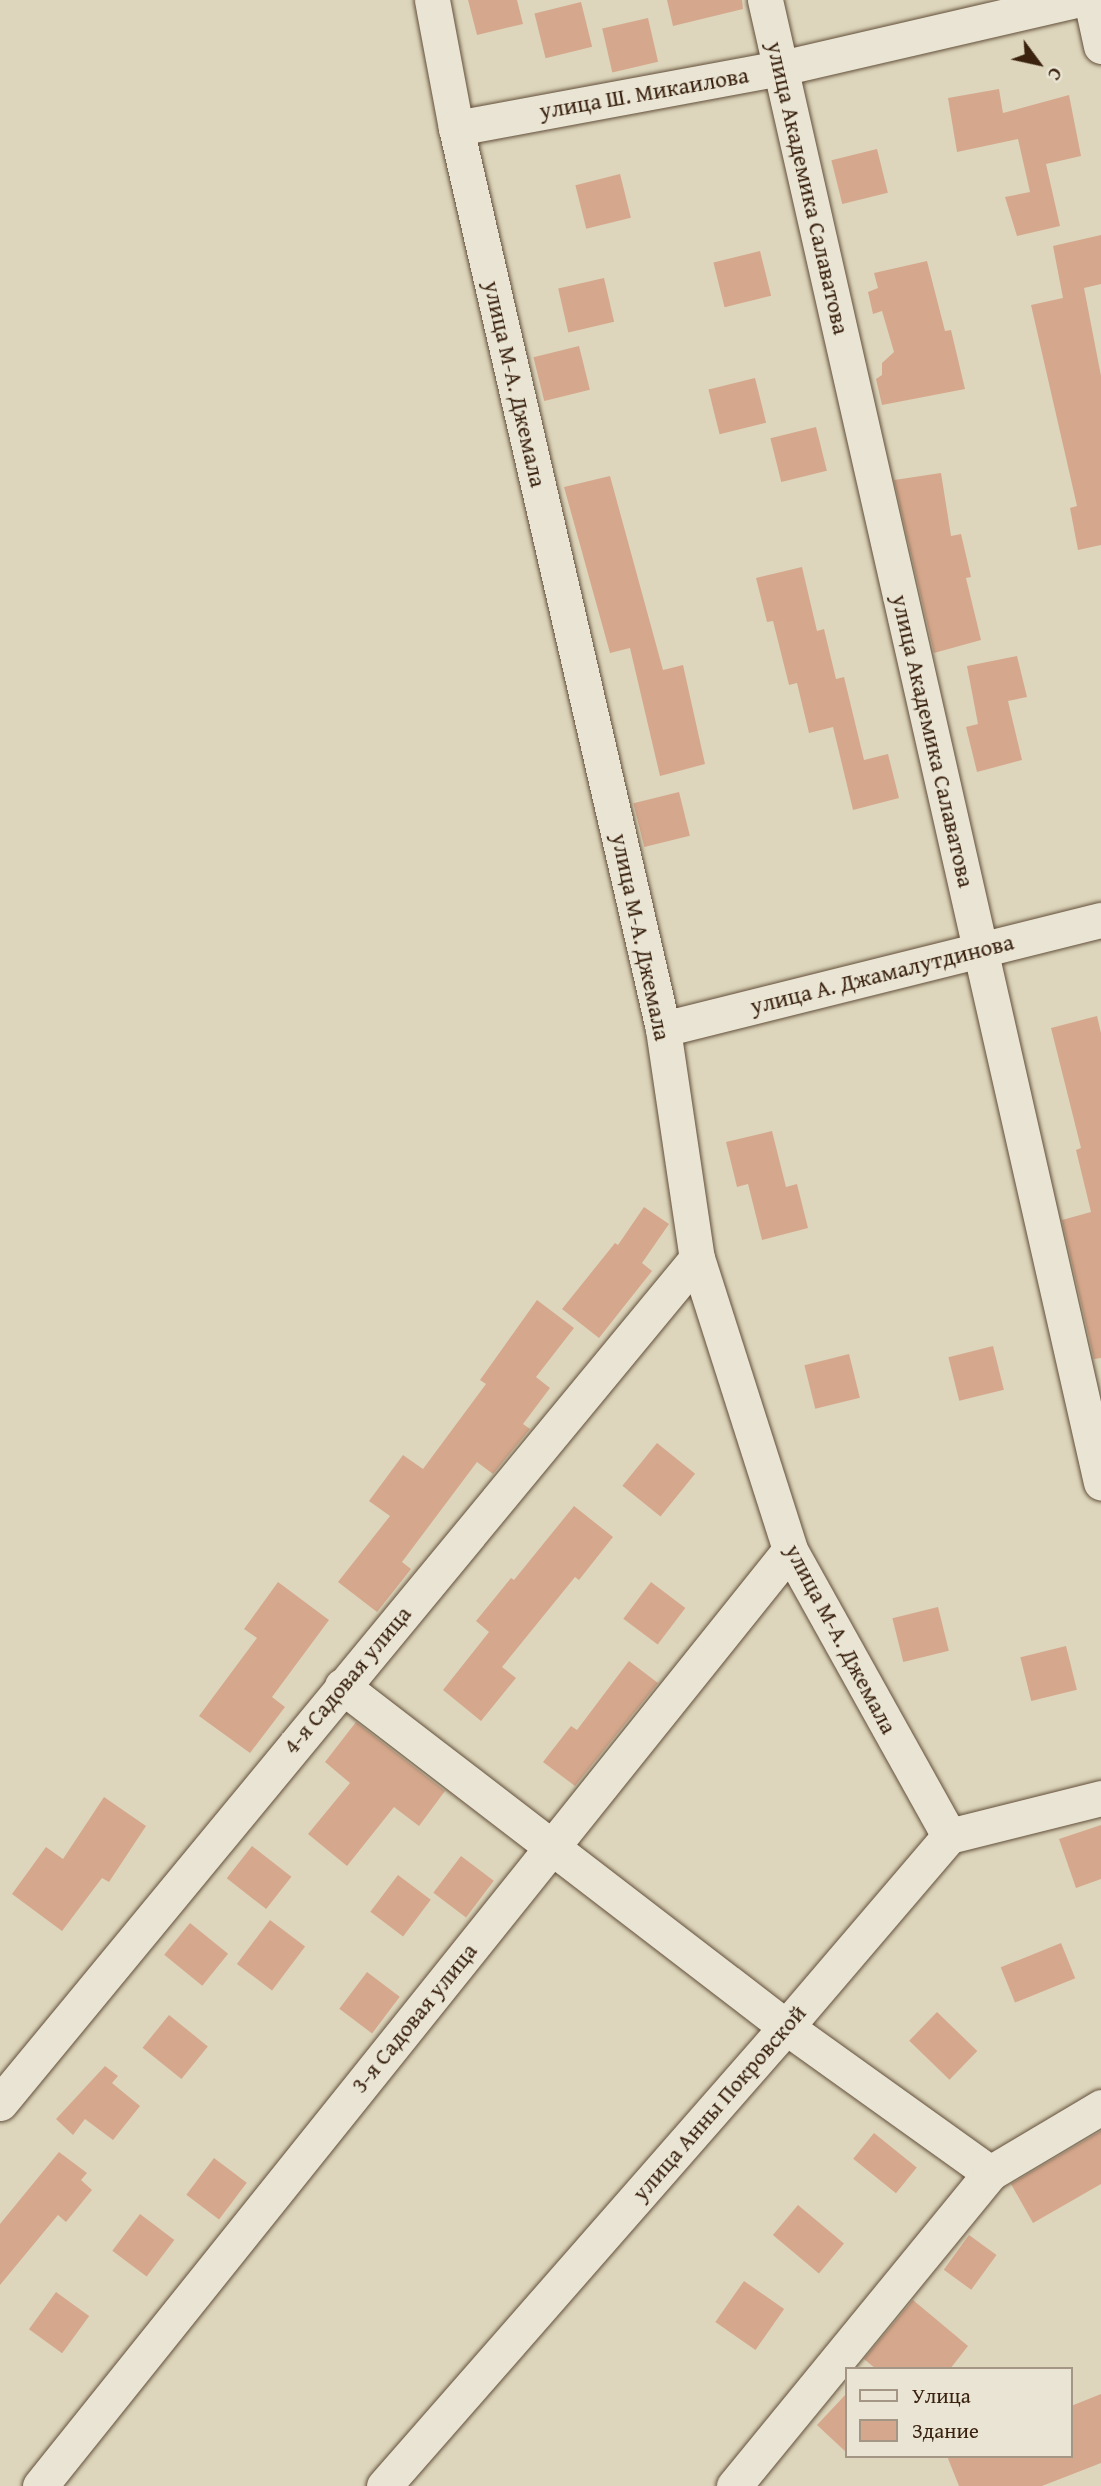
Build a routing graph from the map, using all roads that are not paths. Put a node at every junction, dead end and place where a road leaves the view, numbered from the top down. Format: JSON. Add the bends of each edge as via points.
{"nodes":[{"id":1,"x":432,"y":0,"type":"edge"},
{"id":2,"x":765,"y":0,"type":"edge"},
{"id":3,"x":1076,"y":0,"type":"edge"},
{"id":4,"x":1091,"y":0,"type":"edge"},
{"id":5,"x":1101,"y":46,"type":"edge"},
{"id":6,"x":780,"y":68,"type":"junction"},
{"id":7,"x":456,"y":128,"type":"junction"},
{"id":8,"x":1101,"y":920,"type":"edge"},
{"id":9,"x":980,"y":950,"type":"junction"},
{"id":10,"x":663,"y":1029,"type":"junction"},
{"id":11,"x":697,"y":1258,"type":"junction"},
{"id":12,"x":1101,"y":1482,"type":"edge"},
{"id":13,"x":790,"y":1550,"type":"junction"},
{"id":14,"x":342,"y":1686,"type":"junction"},
{"id":15,"x":1101,"y":1798,"type":"edge"},
{"id":16,"x":949,"y":1836,"type":"junction"},
{"id":17,"x":551,"y":1847,"type":"junction"},
{"id":18,"x":786,"y":2027,"type":"junction"},
{"id":19,"x":0,"y":2103,"type":"edge"},
{"id":20,"x":1101,"y":2106,"type":"edge"},
{"id":21,"x":990,"y":2173,"type":"junction"},
{"id":22,"x":40,"y":2486,"type":"edge"},
{"id":23,"x":384,"y":2486,"type":"edge"},
{"id":24,"x":734,"y":2486,"type":"edge"}],
"edges":[{"from":1,"to":7,"type":"street","name":"улица М-А. Джемала"},
{"from":2,"to":6,"type":"street","name":"улица Академика Салаватова"},
{"from":3,"to":6,"type":"street","name":"улица Ш. Микаилова"},
{"from":4,"to":5,"type":"street"},
{"from":6,"to":7,"type":"street","name":"улица Ш. Микаилова"},
{"from":6,"to":9,"type":"street","name":"улица Академика Салаватова"},
{"from":7,"to":10,"type":"street","name":"улица М-А. Джемала"},
{"from":8,"to":9,"type":"street","name":"улица А. Джамалутдинова"},
{"from":9,"to":10,"type":"street","name":"улица А. Джамалутдинова"},
{"from":9,"to":12,"type":"street","name":"улица Академика Салаватова"},
{"from":10,"to":11,"type":"street","name":"улица М-А. Джемала"},
{"from":11,"to":13,"type":"street","name":"улица М-А. Джемала"},
{"from":11,"to":14,"type":"street","name":"4-я Садовая улица"},
{"from":13,"to":16,"type":"street","name":"улица М-А. Джемала"},
{"from":13,"to":17,"type":"street","name":"3-я Садовая улица"},
{"from":14,"to":17,"type":"street"},
{"from":14,"to":19,"type":"street","name":"4-я Садовая улица"},
{"from":15,"to":16,"type":"street"},
{"from":16,"to":18,"type":"street","name":"улица Анны Покровской"},
{"from":17,"to":18,"type":"street"},
{"from":17,"to":22,"type":"street","name":"3-я Садовая улица"},
{"from":18,"to":21,"type":"street"},
{"from":18,"to":23,"type":"street","name":"улица Анны Покровской"},
{"from":20,"to":21,"type":"street"},
{"from":21,"to":24,"type":"street"}]}
